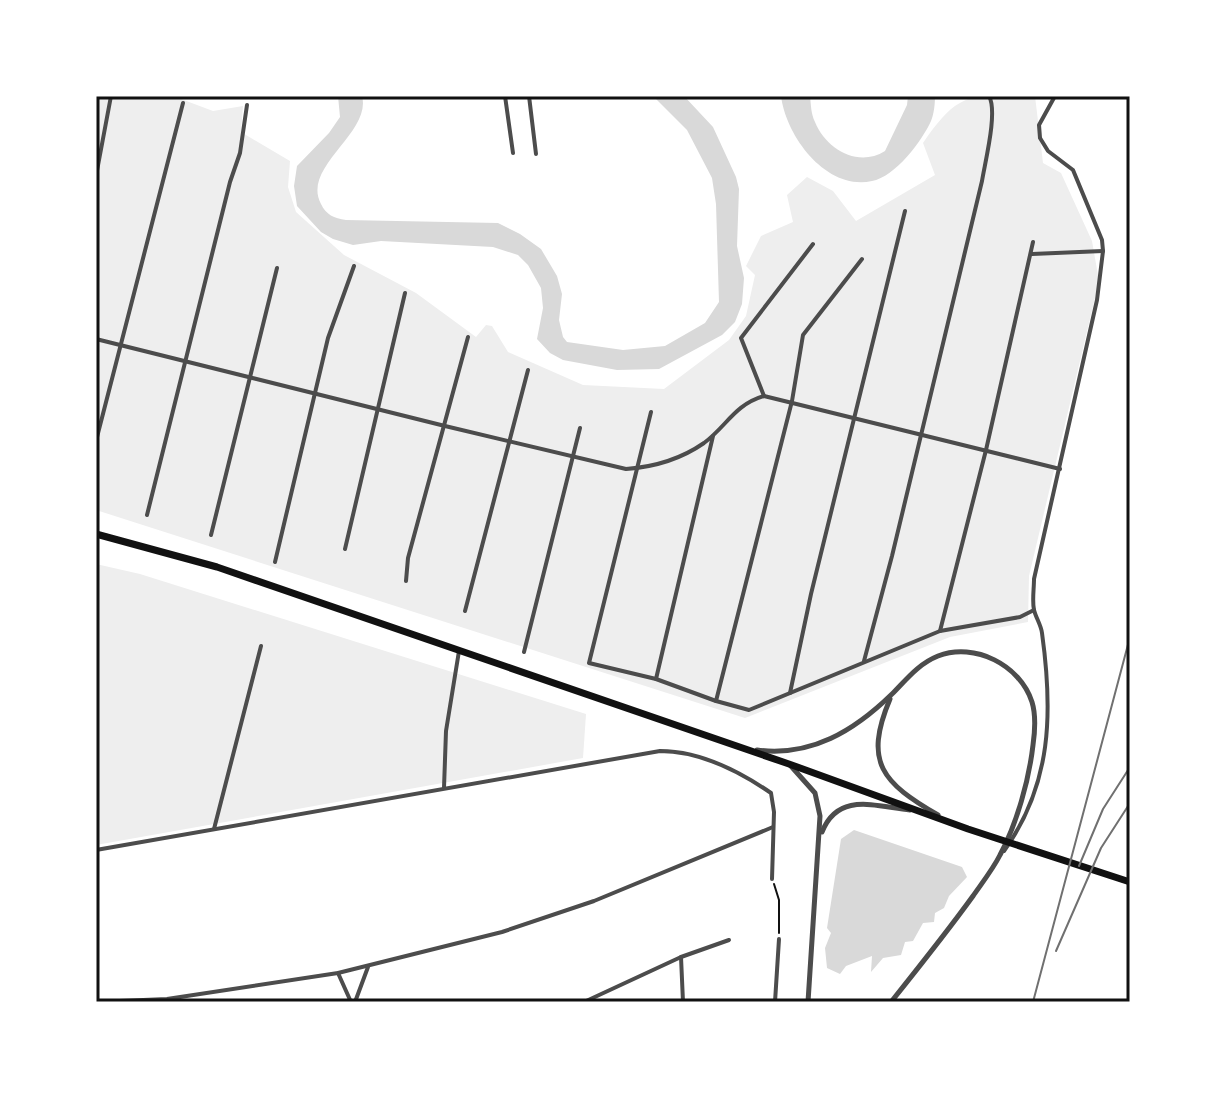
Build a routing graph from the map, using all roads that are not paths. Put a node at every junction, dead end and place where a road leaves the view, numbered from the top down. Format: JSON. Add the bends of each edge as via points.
{"nodes":[{"id":1,"x":111,"y":96,"type":"edge"},
{"id":2,"x":505,"y":96,"type":"edge"},
{"id":3,"x":529,"y":96,"type":"edge"},
{"id":4,"x":989,"y":96,"type":"edge"},
{"id":5,"x":1055,"y":96,"type":"edge"},
{"id":6,"x":183,"y":103,"type":"dead end"},
{"id":7,"x":247,"y":105,"type":"dead end"},
{"id":8,"x":513,"y":153,"type":"dead end"},
{"id":9,"x":536,"y":154,"type":"dead end"},
{"id":10,"x":96,"y":176,"type":"edge"},
{"id":11,"x":905,"y":211,"type":"dead end"},
{"id":12,"x":1033,"y":242,"type":"dead end"},
{"id":13,"x":813,"y":244,"type":"dead end"},
{"id":14,"x":1103,"y":251,"type":"junction"},
{"id":15,"x":1032,"y":254,"type":"junction"},
{"id":16,"x":862,"y":259,"type":"dead end"},
{"id":17,"x":354,"y":266,"type":"dead end"},
{"id":18,"x":277,"y":268,"type":"dead end"},
{"id":19,"x":405,"y":293,"type":"dead end"},
{"id":20,"x":468,"y":337,"type":"dead end"},
{"id":21,"x":96,"y":339,"type":"edge"},
{"id":22,"x":120,"y":345,"type":"junction"},
{"id":23,"x":185,"y":361,"type":"junction"},
{"id":24,"x":528,"y":370,"type":"dead end"},
{"id":25,"x":250,"y":378,"type":"junction"},
{"id":26,"x":314,"y":393,"type":"junction"},
{"id":27,"x":764,"y":396,"type":"junction"},
{"id":28,"x":792,"y":401,"type":"junction"},
{"id":29,"x":379,"y":410,"type":"junction"},
{"id":30,"x":651,"y":412,"type":"dead end"},
{"id":31,"x":856,"y":417,"type":"junction"},
{"id":32,"x":444,"y":426,"type":"junction"},
{"id":33,"x":580,"y":428,"type":"dead end"},
{"id":34,"x":920,"y":433,"type":"junction"},
{"id":35,"x":713,"y":434,"type":"junction"},
{"id":36,"x":96,"y":441,"type":"edge"},
{"id":37,"x":509,"y":441,"type":"junction"},
{"id":38,"x":986,"y":450,"type":"junction"},
{"id":39,"x":574,"y":456,"type":"junction"},
{"id":40,"x":639,"y":468,"type":"junction"},
{"id":41,"x":1060,"y":469,"type":"junction"},
{"id":42,"x":147,"y":515,"type":"dead end"},
{"id":43,"x":96,"y":534,"type":"edge"},
{"id":44,"x":211,"y":535,"type":"dead end"},
{"id":45,"x":345,"y":549,"type":"dead end"},
{"id":46,"x":275,"y":562,"type":"dead end"},
{"id":47,"x":406,"y":581,"type":"dead end"},
{"id":48,"x":1034,"y":610,"type":"junction"},
{"id":49,"x":465,"y":611,"type":"dead end"},
{"id":50,"x":940,"y":631,"type":"junction"},
{"id":51,"x":261,"y":646,"type":"dead end"},
{"id":52,"x":459,"y":651,"type":"junction"},
{"id":53,"x":524,"y":652,"type":"dead end"},
{"id":54,"x":863,"y":663,"type":"junction"},
{"id":55,"x":656,"y":679,"type":"junction"},
{"id":56,"x":790,"y":693,"type":"junction"},
{"id":57,"x":892,"y":694,"type":"junction"},
{"id":58,"x":716,"y":701,"type":"junction"},
{"id":59,"x":729,"y":744,"type":"junction"},
{"id":60,"x":789,"y":764,"type":"junction"},
{"id":61,"x":444,"y":788,"type":"junction"},
{"id":62,"x":916,"y":811,"type":"junction"},
{"id":63,"x":951,"y":823,"type":"junction"},
{"id":64,"x":773,"y":827,"type":"junction"},
{"id":65,"x":214,"y":829,"type":"junction"},
{"id":66,"x":820,"y":837,"type":"junction"},
{"id":67,"x":96,"y":850,"type":"edge"},
{"id":68,"x":1000,"y":856,"type":"junction"},
{"id":69,"x":772,"y":879,"type":"road end"},
{"id":70,"x":1130,"y":882,"type":"edge"},
{"id":71,"x":779,"y":939,"type":"road end"},
{"id":72,"x":729,"y":940,"type":"dead end"},
{"id":73,"x":681,"y":957,"type":"junction"},
{"id":74,"x":368,"y":965,"type":"junction"},
{"id":75,"x":338,"y":973,"type":"junction"},
{"id":76,"x":96,"y":1002,"type":"edge"},
{"id":77,"x":353,"y":1002,"type":"edge"},
{"id":78,"x":584,"y":1002,"type":"edge"},
{"id":79,"x":683,"y":1002,"type":"edge"},
{"id":80,"x":775,"y":1002,"type":"edge"},
{"id":81,"x":808,"y":1002,"type":"edge"},
{"id":82,"x":891,"y":1002,"type":"edge"}],
"edges":[{"from":1,"to":10,"type":"street"},
{"from":2,"to":8,"type":"street"},
{"from":3,"to":9,"type":"street"},
{"from":4,"to":34,"type":"street","via":[[991,123],[982,181]]},
{"from":5,"to":14,"type":"street","via":[[1039,125],[1040,138],[1073,170]]},
{"from":6,"to":22,"type":"street"},
{"from":7,"to":23,"type":"street","via":[[240,153]]},
{"from":11,"to":31,"type":"street"},
{"from":12,"to":15,"type":"street"},
{"from":13,"to":27,"type":"street","via":[[741,338]]},
{"from":14,"to":15,"type":"street"},
{"from":14,"to":41,"type":"street"},
{"from":15,"to":38,"type":"street"},
{"from":16,"to":28,"type":"street","via":[[803,335]]},
{"from":17,"to":26,"type":"street"},
{"from":18,"to":25,"type":"street"},
{"from":19,"to":29,"type":"street"},
{"from":20,"to":32,"type":"street"},
{"from":21,"to":22,"type":"street"},
{"from":22,"to":23,"type":"street"},
{"from":22,"to":36,"type":"street"},
{"from":23,"to":25,"type":"street"},
{"from":23,"to":42,"type":"street"},
{"from":24,"to":37,"type":"street"},
{"from":25,"to":26,"type":"street"},
{"from":25,"to":44,"type":"street"},
{"from":26,"to":29,"type":"street"},
{"from":26,"to":46,"type":"street"},
{"from":27,"to":28,"type":"street"},
{"from":27,"to":35,"type":"street","via":[[750,400]]},
{"from":28,"to":31,"type":"street"},
{"from":28,"to":58,"type":"street"},
{"from":29,"to":32,"type":"street"},
{"from":29,"to":45,"type":"street"},
{"from":30,"to":40,"type":"street"},
{"from":31,"to":34,"type":"street"},
{"from":31,"to":56,"type":"street"},
{"from":32,"to":37,"type":"street"},
{"from":32,"to":47,"type":"street"},
{"from":33,"to":39,"type":"street"},
{"from":34,"to":38,"type":"street"},
{"from":34,"to":54,"type":"street"},
{"from":35,"to":40,"type":"street","via":[[676,458]]},
{"from":35,"to":55,"type":"street"},
{"from":37,"to":39,"type":"street"},
{"from":37,"to":49,"type":"street"},
{"from":38,"to":41,"type":"street"},
{"from":38,"to":50,"type":"street"},
{"from":39,"to":40,"type":"street"},
{"from":39,"to":53,"type":"street"},
{"from":40,"to":55,"type":"street","via":[[589,663]]},
{"from":41,"to":48,"type":"street","via":[[1034,579]]},
{"from":43,"to":52,"type":"main road","via":[[217,567]]},
{"from":48,"to":50,"type":"street"},
{"from":48,"to":68,"type":"street","via":[[1046,666],[1047,735],[1029,810]]},
{"from":50,"to":54,"type":"street"},
{"from":51,"to":65,"type":"street"},
{"from":52,"to":59,"type":"main road"},
{"from":52,"to":61,"type":"street","via":[[446,731]]},
{"from":54,"to":56,"type":"street"},
{"from":55,"to":58,"type":"street"},
{"from":56,"to":58,"type":"street","via":[[749,710]]},
{"from":57,"to":59,"type":"street","via":[[827,742],[782,752]]},
{"from":57,"to":63,"type":"street","via":[[878,732],[882,768],[896,788]]},
{"from":57,"to":68,"type":"street","via":[[926,662],[956,652],[989,657],[1022,683],[1032,705],[1034,742]]},
{"from":59,"to":60,"type":"main road"},
{"from":60,"to":62,"type":"main road"},
{"from":60,"to":66,"type":"street","via":[[815,793]]},
{"from":61,"to":64,"type":"street","via":[[681,751],[746,776],[771,793]]},
{"from":61,"to":65,"type":"street"},
{"from":62,"to":63,"type":"main road"},
{"from":62,"to":66,"type":"street","via":[[842,807],[827,820]]},
{"from":63,"to":70,"type":"main road"},
{"from":64,"to":69,"type":"street"},
{"from":64,"to":74,"type":"street","via":[[594,901],[502,932]]},
{"from":65,"to":67,"type":"street"},
{"from":66,"to":81,"type":"street"},
{"from":68,"to":82,"type":"street"},
{"from":71,"to":80,"type":"street"},
{"from":72,"to":73,"type":"street"},
{"from":73,"to":78,"type":"street"},
{"from":73,"to":79,"type":"street"},
{"from":74,"to":75,"type":"street"},
{"from":74,"to":77,"type":"street"},
{"from":75,"to":76,"type":"street","via":[[167,999]]},
{"from":75,"to":77,"type":"street"}]}
